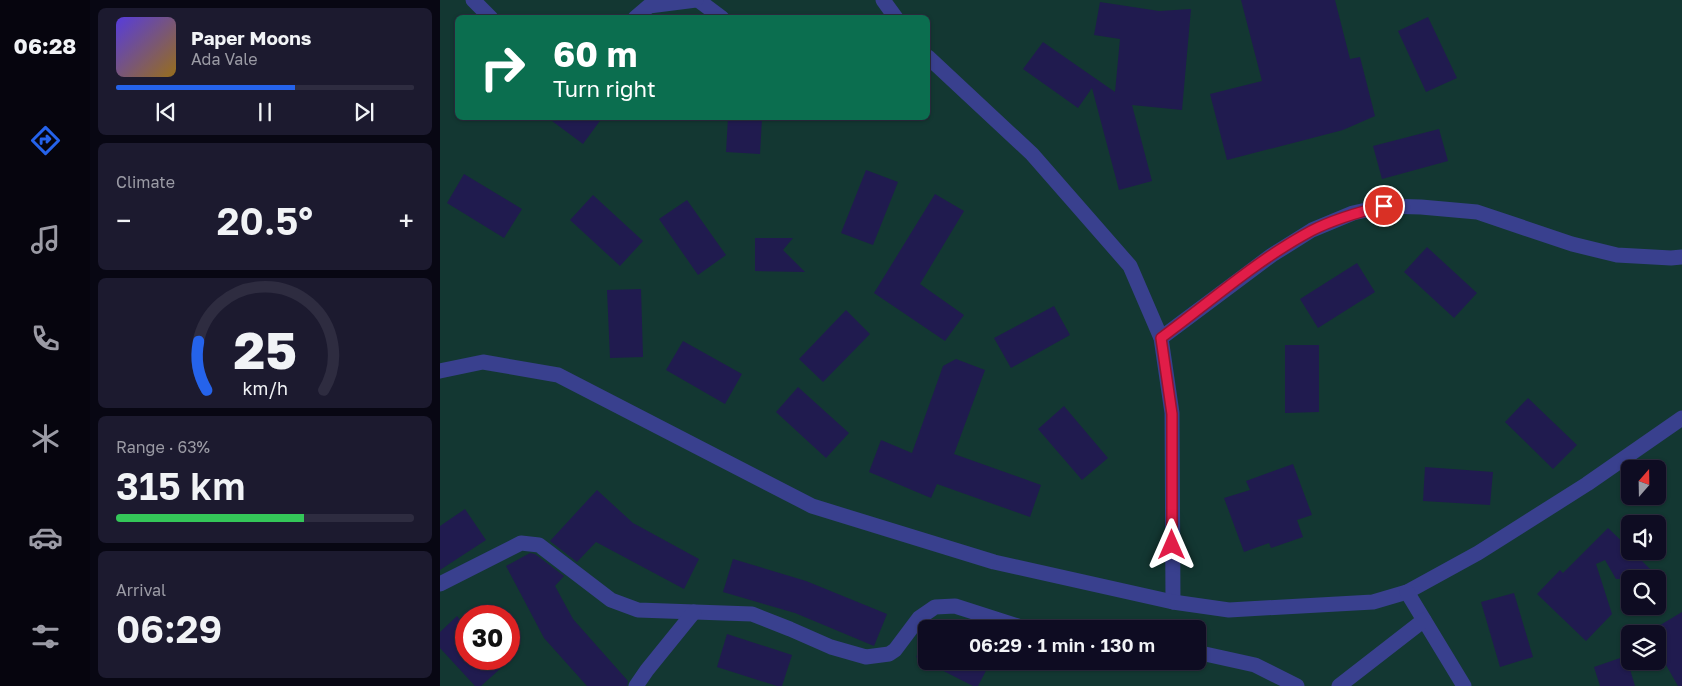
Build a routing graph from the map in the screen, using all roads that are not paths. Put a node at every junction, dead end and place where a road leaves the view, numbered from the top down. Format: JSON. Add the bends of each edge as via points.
{"nodes":[{"id":1,"x":473,"y":0,"type":"edge"},
{"id":2,"x":697,"y":0,"type":"edge"},
{"id":3,"x":883,"y":0,"type":"edge"},
{"id":4,"x":487,"y":15,"type":"edge"},
{"id":5,"x":638,"y":15,"type":"edge"},
{"id":6,"x":718,"y":15,"type":"edge"},
{"id":7,"x":894,"y":15,"type":"edge"},
{"id":8,"x":930,"y":60,"type":"edge"},
{"id":9,"x":1682,"y":257,"type":"edge"},
{"id":10,"x":1161,"y":338,"type":"junction"},
{"id":11,"x":440,"y":371,"type":"edge"},
{"id":12,"x":1682,"y":418,"type":"edge"},
{"id":13,"x":440,"y":584,"type":"edge"},
{"id":14,"x":1407,"y":592,"type":"junction"},
{"id":15,"x":1173,"y":602,"type":"junction"},
{"id":16,"x":694,"y":612,"type":"junction"},
{"id":17,"x":918,"y":620,"type":"edge"},
{"id":18,"x":999,"y":620,"type":"edge"},
{"id":19,"x":1424,"y":620,"type":"junction"},
{"id":20,"x":918,"y":621,"type":"edge"},
{"id":21,"x":1206,"y":654,"type":"edge"},
{"id":22,"x":636,"y":686,"type":"edge"},
{"id":23,"x":1297,"y":686,"type":"edge"},
{"id":24,"x":1339,"y":686,"type":"edge"},
{"id":25,"x":1464,"y":686,"type":"edge"}],
"edges":[{"from":1,"to":4,"type":"street"},
{"from":2,"to":5,"type":"street","via":[[649,6]]},
{"from":2,"to":6,"type":"street"},
{"from":3,"to":7,"type":"street"},
{"from":8,"to":10,"type":"street","via":[[1032,154],[1130,266]]},
{"from":9,"to":10,"type":"street","via":[[1617,255],[1572,244],[1477,212],[1384,206],[1353,213],[1312,230],[1272,255]]},
{"from":10,"to":15,"type":"street","via":[[1172,414]]},
{"from":11,"to":15,"type":"street","via":[[483,362],[558,375],[812,506],[994,562]]},
{"from":12,"to":14,"type":"street","via":[[1587,484],[1478,553]]},
{"from":13,"to":16,"type":"street","via":[[520,543],[531,543],[539,544],[611,600],[638,610]]},
{"from":14,"to":15,"type":"street","via":[[1373,602],[1229,610]]},
{"from":14,"to":19,"type":"street"},
{"from":16,"to":20,"type":"street","via":[[752,614],[831,647],[866,657],[895,650]]},
{"from":16,"to":22,"type":"street"},
{"from":17,"to":18,"type":"street","via":[[935,607],[955,606]]},
{"from":19,"to":24,"type":"street"},
{"from":19,"to":25,"type":"street"},
{"from":21,"to":23,"type":"street","via":[[1255,666]]}]}
